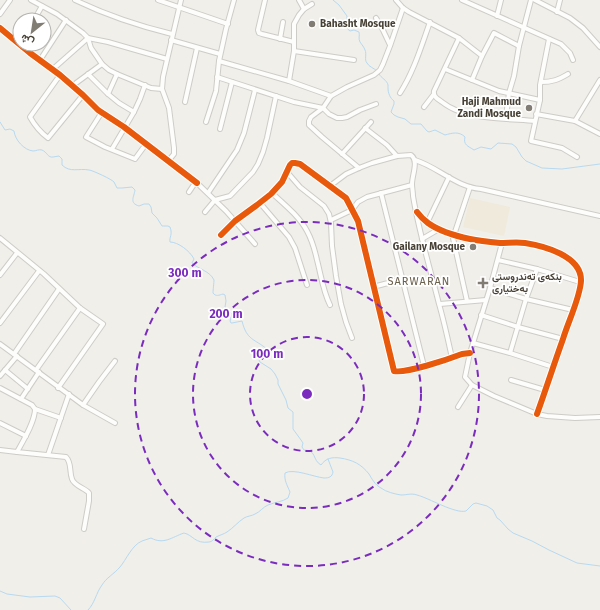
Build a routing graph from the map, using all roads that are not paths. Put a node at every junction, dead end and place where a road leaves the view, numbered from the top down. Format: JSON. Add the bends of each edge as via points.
{"nodes":[{"id":1,"x":10,"y":0,"type":"edge"},
{"id":2,"x":30,"y":0,"type":"edge"},
{"id":3,"x":75,"y":0,"type":"edge"},
{"id":4,"x":158,"y":0,"type":"edge"},
{"id":5,"x":181,"y":0,"type":"edge"},
{"id":6,"x":234,"y":0,"type":"edge"},
{"id":7,"x":265,"y":0,"type":"edge"},
{"id":8,"x":299,"y":0,"type":"edge"},
{"id":9,"x":396,"y":0,"type":"edge"},
{"id":10,"x":462,"y":0,"type":"edge"},
{"id":11,"x":501,"y":0,"type":"edge"},
{"id":12,"x":531,"y":0,"type":"edge"},
{"id":13,"x":535,"y":0,"type":"edge"},
{"id":14,"x":560,"y":0,"type":"edge"},
{"id":15,"x":312,"y":4,"type":"dead end"},
{"id":16,"x":42,"y":6,"type":"junction"},
{"id":17,"x":179,"y":8,"type":"junction"},
{"id":18,"x":403,"y":8,"type":"junction"},
{"id":19,"x":304,"y":9,"type":"junction"},
{"id":20,"x":39,"y":12,"type":"edge"},
{"id":21,"x":557,"y":12,"type":"junction"},
{"id":22,"x":0,"y":14,"type":"edge"},
{"id":23,"x":497,"y":16,"type":"junction"},
{"id":24,"x":376,"y":18,"type":"dead end"},
{"id":25,"x":66,"y":20,"type":"junction"},
{"id":26,"x":283,"y":22,"type":"dead end"},
{"id":27,"x":430,"y":22,"type":"junction"},
{"id":28,"x":228,"y":24,"type":"junction"},
{"id":29,"x":0,"y":28,"type":"edge"},
{"id":30,"x":524,"y":28,"type":"junction"},
{"id":31,"x":172,"y":34,"type":"junction"},
{"id":32,"x":12,"y":38,"type":"edge"},
{"id":33,"x":88,"y":38,"type":"junction"},
{"id":34,"x":459,"y":38,"type":"junction"},
{"id":35,"x":280,"y":39,"type":"junction"},
{"id":36,"x":549,"y":39,"type":"junction"},
{"id":37,"x":171,"y":40,"type":"junction"},
{"id":38,"x":294,"y":42,"type":"junction"},
{"id":39,"x":390,"y":46,"type":"junction"},
{"id":40,"x":519,"y":46,"type":"junction"},
{"id":41,"x":600,"y":47,"type":"edge"},
{"id":42,"x":197,"y":48,"type":"junction"},
{"id":43,"x":294,"y":51,"type":"junction"},
{"id":44,"x":30,"y":52,"type":"edge"},
{"id":45,"x":220,"y":54,"type":"junction"},
{"id":46,"x":482,"y":56,"type":"junction"},
{"id":47,"x":167,"y":59,"type":"junction"},
{"id":48,"x":40,"y":60,"type":"junction"},
{"id":49,"x":354,"y":60,"type":"dead end"},
{"id":50,"x":573,"y":60,"type":"dead end"},
{"id":51,"x":219,"y":61,"type":"junction"},
{"id":52,"x":102,"y":64,"type":"junction"},
{"id":53,"x":445,"y":69,"type":"junction"},
{"id":54,"x":53,"y":70,"type":"junction"},
{"id":55,"x":88,"y":74,"type":"junction"},
{"id":56,"x":117,"y":74,"type":"junction"},
{"id":57,"x":568,"y":74,"type":"dead end"},
{"id":58,"x":60,"y":75,"type":"junction"},
{"id":59,"x":217,"y":77,"type":"junction"},
{"id":60,"x":472,"y":80,"type":"junction"},
{"id":61,"x":600,"y":80,"type":"edge"},
{"id":62,"x":289,"y":81,"type":"junction"},
{"id":63,"x":232,"y":82,"type":"junction"},
{"id":64,"x":541,"y":82,"type":"junction"},
{"id":65,"x":145,"y":85,"type":"junction"},
{"id":66,"x":72,"y":86,"type":"junction"},
{"id":67,"x":162,"y":89,"type":"junction"},
{"id":68,"x":255,"y":90,"type":"junction"},
{"id":69,"x":400,"y":93,"type":"dead end"},
{"id":70,"x":509,"y":93,"type":"junction"},
{"id":71,"x":108,"y":94,"type":"junction"},
{"id":72,"x":434,"y":94,"type":"junction"},
{"id":73,"x":83,"y":95,"type":"junction"},
{"id":74,"x":276,"y":96,"type":"junction"},
{"id":75,"x":331,"y":96,"type":"junction"},
{"id":76,"x":540,"y":100,"type":"junction"},
{"id":77,"x":185,"y":102,"type":"dead end"},
{"id":78,"x":376,"y":104,"type":"dead end"},
{"id":79,"x":424,"y":107,"type":"dead end"},
{"id":80,"x":323,"y":108,"type":"junction"},
{"id":81,"x":507,"y":108,"type":"dead end"},
{"id":82,"x":102,"y":112,"type":"junction"},
{"id":83,"x":134,"y":112,"type":"junction"},
{"id":84,"x":536,"y":114,"type":"junction"},
{"id":85,"x":535,"y":121,"type":"junction"},
{"id":86,"x":575,"y":121,"type":"junction"},
{"id":87,"x":206,"y":122,"type":"dead end"},
{"id":88,"x":371,"y":122,"type":"dead end"},
{"id":89,"x":124,"y":127,"type":"junction"},
{"id":90,"x":365,"y":128,"type":"junction"},
{"id":91,"x":220,"y":129,"type":"dead end"},
{"id":92,"x":600,"y":134,"type":"edge"},
{"id":93,"x":146,"y":144,"type":"junction"},
{"id":94,"x":112,"y":149,"type":"junction"},
{"id":95,"x":342,"y":154,"type":"junction"},
{"id":96,"x":397,"y":156,"type":"junction"},
{"id":97,"x":577,"y":156,"type":"dead end"},
{"id":98,"x":169,"y":160,"type":"junction"},
{"id":99,"x":415,"y":160,"type":"junction"},
{"id":100,"x":358,"y":168,"type":"junction"},
{"id":101,"x":287,"y":172,"type":"junction"},
{"id":102,"x":449,"y":177,"type":"junction"},
{"id":103,"x":197,"y":183,"type":"junction"},
{"id":104,"x":412,"y":185,"type":"junction"},
{"id":105,"x":330,"y":186,"type":"junction"},
{"id":106,"x":470,"y":187,"type":"junction"},
{"id":107,"x":189,"y":192,"type":"dead end"},
{"id":108,"x":208,"y":193,"type":"junction"},
{"id":109,"x":272,"y":193,"type":"junction"},
{"id":110,"x":381,"y":193,"type":"junction"},
{"id":111,"x":215,"y":200,"type":"junction"},
{"id":112,"x":260,"y":203,"type":"junction"},
{"id":113,"x":352,"y":210,"type":"junction"},
{"id":114,"x":205,"y":212,"type":"dead end"},
{"id":115,"x":417,"y":212,"type":"junction"},
{"id":116,"x":600,"y":216,"type":"edge"},
{"id":117,"x":331,"y":220,"type":"junction"},
{"id":118,"x":235,"y":221,"type":"junction"},
{"id":119,"x":427,"y":223,"type":"junction"},
{"id":120,"x":439,"y":229,"type":"junction"},
{"id":121,"x":454,"y":234,"type":"junction"},
{"id":122,"x":221,"y":235,"type":"dead end"},
{"id":123,"x":0,"y":238,"type":"edge"},
{"id":124,"x":422,"y":239,"type":"junction"},
{"id":125,"x":502,"y":243,"type":"junction"},
{"id":126,"x":256,"y":244,"type":"dead end"},
{"id":127,"x":17,"y":253,"type":"junction"},
{"id":128,"x":498,"y":260,"type":"junction"},
{"id":129,"x":537,"y":269,"type":"junction"},
{"id":130,"x":39,"y":271,"type":"junction"},
{"id":131,"x":0,"y":275,"type":"edge"},
{"id":132,"x":403,"y":279,"type":"junction"},
{"id":133,"x":580,"y":282,"type":"junction"},
{"id":134,"x":307,"y":285,"type":"dead end"},
{"id":135,"x":373,"y":287,"type":"junction"},
{"id":136,"x":490,"y":288,"type":"junction"},
{"id":137,"x":59,"y":289,"type":"junction"},
{"id":138,"x":526,"y":298,"type":"junction"},
{"id":139,"x":486,"y":300,"type":"junction"},
{"id":140,"x":467,"y":301,"type":"junction"},
{"id":141,"x":440,"y":304,"type":"junction"},
{"id":142,"x":330,"y":305,"type":"dead end"},
{"id":143,"x":80,"y":308,"type":"junction"},
{"id":144,"x":573,"y":310,"type":"junction"},
{"id":145,"x":481,"y":315,"type":"junction"},
{"id":146,"x":0,"y":323,"type":"edge"},
{"id":147,"x":518,"y":327,"type":"junction"},
{"id":148,"x":352,"y":338,"type":"dead end"},
{"id":149,"x":563,"y":339,"type":"junction"},
{"id":150,"x":473,"y":343,"type":"junction"},
{"id":151,"x":0,"y":344,"type":"edge"},
{"id":152,"x":470,"y":353,"type":"junction"},
{"id":153,"x":510,"y":353,"type":"junction"},
{"id":154,"x":15,"y":355,"type":"junction"},
{"id":155,"x":452,"y":358,"type":"junction"},
{"id":156,"x":115,"y":361,"type":"dead end"},
{"id":157,"x":424,"y":366,"type":"junction"},
{"id":158,"x":553,"y":367,"type":"junction"},
{"id":159,"x":5,"y":370,"type":"junction"},
{"id":160,"x":37,"y":371,"type":"junction"},
{"id":161,"x":0,"y":376,"type":"edge"},
{"id":162,"x":511,"y":380,"type":"dead end"},
{"id":163,"x":472,"y":385,"type":"junction"},
{"id":164,"x":0,"y":388,"type":"edge"},
{"id":165,"x":58,"y":388,"type":"junction"},
{"id":166,"x":28,"y":389,"type":"junction"},
{"id":167,"x":546,"y":390,"type":"junction"},
{"id":168,"x":69,"y":394,"type":"junction"},
{"id":169,"x":21,"y":399,"type":"junction"},
{"id":170,"x":83,"y":405,"type":"junction"},
{"id":171,"x":458,"y":407,"type":"dead end"},
{"id":172,"x":35,"y":409,"type":"junction"},
{"id":173,"x":537,"y":414,"type":"junction"},
{"id":174,"x":600,"y":417,"type":"edge"},
{"id":175,"x":61,"y":418,"type":"junction"},
{"id":176,"x":0,"y":423,"type":"edge"},
{"id":177,"x":115,"y":423,"type":"dead end"},
{"id":178,"x":26,"y":436,"type":"junction"},
{"id":179,"x":0,"y":450,"type":"edge"},
{"id":180,"x":17,"y":452,"type":"junction"},
{"id":181,"x":48,"y":455,"type":"junction"},
{"id":182,"x":84,"y":529,"type":"dead end"}],
"edges":[{"from":1,"to":22,"type":"street"},
{"from":2,"to":16,"type":"street"},
{"from":3,"to":31,"type":"street","via":[[146,28]]},
{"from":4,"to":17,"type":"street"},
{"from":5,"to":17,"type":"street"},
{"from":6,"to":28,"type":"street"},
{"from":7,"to":35,"type":"street","via":[[259,33]]},
{"from":8,"to":19,"type":"street"},
{"from":9,"to":18,"type":"street"},
{"from":10,"to":23,"type":"street"},
{"from":11,"to":23,"type":"street"},
{"from":12,"to":30,"type":"street"},
{"from":13,"to":21,"type":"street"},
{"from":14,"to":21,"type":"street"},
{"from":15,"to":19,"type":"street"},
{"from":16,"to":20,"type":"street"},
{"from":16,"to":25,"type":"street"},
{"from":17,"to":28,"type":"street"},
{"from":17,"to":31,"type":"street"},
{"from":18,"to":27,"type":"street"},
{"from":18,"to":39,"type":"street"},
{"from":19,"to":38,"type":"street","via":[[294,24]]},
{"from":21,"to":41,"type":"street","via":[[583,28]]},
{"from":23,"to":30,"type":"street"},
{"from":24,"to":39,"type":"street"},
{"from":25,"to":33,"type":"street"},
{"from":25,"to":48,"type":"street"},
{"from":26,"to":35,"type":"street"},
{"from":27,"to":34,"type":"street"},
{"from":27,"to":69,"type":"street","via":[[417,61]]},
{"from":28,"to":45,"type":"street"},
{"from":29,"to":32,"type":"street"},
{"from":30,"to":36,"type":"street"},
{"from":30,"to":40,"type":"street"},
{"from":31,"to":37,"type":"street"},
{"from":33,"to":47,"type":"street"},
{"from":33,"to":52,"type":"street","via":[[91,48]]},
{"from":33,"to":54,"type":"street"},
{"from":34,"to":46,"type":"street"},
{"from":34,"to":53,"type":"street"},
{"from":35,"to":38,"type":"street"},
{"from":36,"to":50,"type":"street","via":[[561,44]]},
{"from":36,"to":64,"type":"street"},
{"from":37,"to":42,"type":"street"},
{"from":37,"to":47,"type":"street"},
{"from":38,"to":43,"type":"street"},
{"from":39,"to":75,"type":"street","via":[[380,70]]},
{"from":40,"to":46,"type":"street","via":[[494,33]]},
{"from":40,"to":70,"type":"street"},
{"from":42,"to":45,"type":"street"},
{"from":42,"to":77,"type":"street"},
{"from":43,"to":49,"type":"street"},
{"from":43,"to":62,"type":"street"},
{"from":44,"to":48,"type":"street"},
{"from":45,"to":51,"type":"street"},
{"from":46,"to":60,"type":"street"},
{"from":47,"to":67,"type":"street"},
{"from":48,"to":54,"type":"street"},
{"from":51,"to":59,"type":"street"},
{"from":51,"to":62,"type":"street"},
{"from":52,"to":55,"type":"street"},
{"from":52,"to":56,"type":"street"},
{"from":53,"to":60,"type":"street"},
{"from":53,"to":72,"type":"street"},
{"from":54,"to":58,"type":"street"},
{"from":55,"to":66,"type":"street"},
{"from":55,"to":71,"type":"street"},
{"from":56,"to":65,"type":"street"},
{"from":56,"to":71,"type":"street"},
{"from":57,"to":64,"type":"street","via":[[555,81]]},
{"from":58,"to":66,"type":"street"},
{"from":58,"to":73,"type":"street","via":[[30,117],[41,133],[48,138]]},
{"from":59,"to":63,"type":"street"},
{"from":59,"to":87,"type":"street","via":[[216,91]]},
{"from":60,"to":70,"type":"street"},
{"from":61,"to":86,"type":"street"},
{"from":62,"to":75,"type":"street"},
{"from":63,"to":68,"type":"street"},
{"from":63,"to":91,"type":"street"},
{"from":64,"to":76,"type":"street"},
{"from":65,"to":67,"type":"street"},
{"from":65,"to":83,"type":"street"},
{"from":66,"to":73,"type":"street"},
{"from":67,"to":98,"type":"street","via":[[169,108],[174,148],[174,154]]},
{"from":68,"to":74,"type":"street"},
{"from":68,"to":108,"type":"street","via":[[237,150]]},
{"from":70,"to":76,"type":"street"},
{"from":70,"to":81,"type":"street"},
{"from":71,"to":83,"type":"street"},
{"from":72,"to":79,"type":"street"},
{"from":72,"to":85,"type":"street","via":[[458,111],[472,115]]},
{"from":73,"to":82,"type":"street"},
{"from":74,"to":80,"type":"street"},
{"from":74,"to":111,"type":"street","via":[[268,138],[258,164],[230,196]]},
{"from":75,"to":80,"type":"street"},
{"from":76,"to":84,"type":"street"},
{"from":78,"to":80,"type":"street","via":[[342,118],[329,114]]},
{"from":80,"to":95,"type":"street","via":[[311,116],[309,125]]},
{"from":82,"to":89,"type":"street"},
{"from":82,"to":94,"type":"street","via":[[86,137]]},
{"from":83,"to":89,"type":"street"},
{"from":84,"to":85,"type":"street"},
{"from":84,"to":86,"type":"street"},
{"from":85,"to":97,"type":"street","via":[[531,141],[562,148]]},
{"from":86,"to":92,"type":"street"},
{"from":88,"to":90,"type":"street"},
{"from":89,"to":93,"type":"street"},
{"from":89,"to":94,"type":"street"},
{"from":90,"to":95,"type":"street"},
{"from":90,"to":96,"type":"street"},
{"from":93,"to":94,"type":"street","via":[[135,159]]},
{"from":93,"to":98,"type":"street"},
{"from":95,"to":100,"type":"street"},
{"from":96,"to":99,"type":"street","via":[[411,155]]},
{"from":96,"to":100,"type":"street"},
{"from":98,"to":103,"type":"street"},
{"from":99,"to":102,"type":"street"},
{"from":99,"to":104,"type":"street"},
{"from":100,"to":105,"type":"street"},
{"from":101,"to":105,"type":"street","via":[[292,163],[300,164]]},
{"from":101,"to":109,"type":"street"},
{"from":101,"to":117,"type":"street","via":[[300,187],[324,206]]},
{"from":102,"to":106,"type":"street"},
{"from":102,"to":119,"type":"street"},
{"from":103,"to":107,"type":"street"},
{"from":103,"to":108,"type":"street"},
{"from":104,"to":110,"type":"street"},
{"from":104,"to":115,"type":"street"},
{"from":105,"to":113,"type":"street","via":[[346,198]]},
{"from":106,"to":116,"type":"street"},
{"from":106,"to":121,"type":"street"},
{"from":108,"to":111,"type":"street"},
{"from":109,"to":112,"type":"street"},
{"from":109,"to":142,"type":"street","via":[[302,223],[307,232]]},
{"from":110,"to":113,"type":"street","via":[[358,202]]},
{"from":110,"to":132,"type":"street"},
{"from":111,"to":114,"type":"street"},
{"from":111,"to":118,"type":"street"},
{"from":112,"to":118,"type":"street"},
{"from":112,"to":134,"type":"street","via":[[289,237]]},
{"from":113,"to":117,"type":"street"},
{"from":113,"to":135,"type":"street","via":[[358,221]]},
{"from":115,"to":119,"type":"street"},
{"from":115,"to":124,"type":"street"},
{"from":117,"to":148,"type":"street","via":[[338,290]]},
{"from":118,"to":122,"type":"street"},
{"from":118,"to":126,"type":"street"},
{"from":119,"to":120,"type":"street"},
{"from":120,"to":121,"type":"street"},
{"from":120,"to":124,"type":"street"},
{"from":121,"to":125,"type":"street","via":[[469,239]]},
{"from":121,"to":140,"type":"street"},
{"from":123,"to":127,"type":"street"},
{"from":124,"to":141,"type":"street"},
{"from":125,"to":128,"type":"street"},
{"from":125,"to":133,"type":"street","via":[[524,243],[559,253],[577,267]]},
{"from":127,"to":130,"type":"street"},
{"from":127,"to":131,"type":"street"},
{"from":128,"to":129,"type":"street"},
{"from":128,"to":136,"type":"street"},
{"from":129,"to":133,"type":"street"},
{"from":129,"to":138,"type":"street"},
{"from":130,"to":137,"type":"street"},
{"from":130,"to":146,"type":"street"},
{"from":132,"to":135,"type":"street"},
{"from":132,"to":157,"type":"street"},
{"from":133,"to":144,"type":"street"},
{"from":135,"to":157,"type":"street","via":[[394,371]]},
{"from":136,"to":138,"type":"street"},
{"from":136,"to":139,"type":"street"},
{"from":137,"to":143,"type":"street"},
{"from":137,"to":154,"type":"street"},
{"from":138,"to":144,"type":"street"},
{"from":138,"to":147,"type":"street"},
{"from":139,"to":140,"type":"street"},
{"from":139,"to":145,"type":"street"},
{"from":140,"to":141,"type":"street"},
{"from":141,"to":155,"type":"street"},
{"from":143,"to":160,"type":"street"},
{"from":143,"to":165,"type":"street","via":[[103,324]]},
{"from":144,"to":149,"type":"street"},
{"from":145,"to":147,"type":"street"},
{"from":145,"to":150,"type":"street"},
{"from":147,"to":149,"type":"street"},
{"from":147,"to":153,"type":"street"},
{"from":149,"to":158,"type":"street"},
{"from":150,"to":152,"type":"street"},
{"from":150,"to":153,"type":"street"},
{"from":151,"to":154,"type":"street"},
{"from":152,"to":155,"type":"street"},
{"from":152,"to":163,"type":"street","via":[[465,377]]},
{"from":153,"to":158,"type":"street"},
{"from":154,"to":159,"type":"street"},
{"from":154,"to":160,"type":"street"},
{"from":155,"to":157,"type":"street"},
{"from":156,"to":170,"type":"street"},
{"from":158,"to":167,"type":"street"},
{"from":159,"to":161,"type":"street"},
{"from":159,"to":166,"type":"street"},
{"from":160,"to":165,"type":"street"},
{"from":160,"to":166,"type":"street"},
{"from":162,"to":167,"type":"street"},
{"from":163,"to":171,"type":"street"},
{"from":163,"to":173,"type":"street"},
{"from":164,"to":169,"type":"street"},
{"from":165,"to":168,"type":"street"},
{"from":166,"to":169,"type":"street"},
{"from":167,"to":173,"type":"street"},
{"from":168,"to":170,"type":"street"},
{"from":168,"to":175,"type":"street"},
{"from":169,"to":172,"type":"street"},
{"from":170,"to":177,"type":"street"},
{"from":172,"to":175,"type":"street"},
{"from":172,"to":178,"type":"street"},
{"from":173,"to":174,"type":"street","via":[[575,418]]},
{"from":175,"to":181,"type":"street"},
{"from":176,"to":178,"type":"street"},
{"from":178,"to":180,"type":"street"},
{"from":179,"to":180,"type":"street"},
{"from":180,"to":181,"type":"street"},
{"from":181,"to":182,"type":"street","via":[[66,457],[70,462],[71,479],[90,493]]}]}
